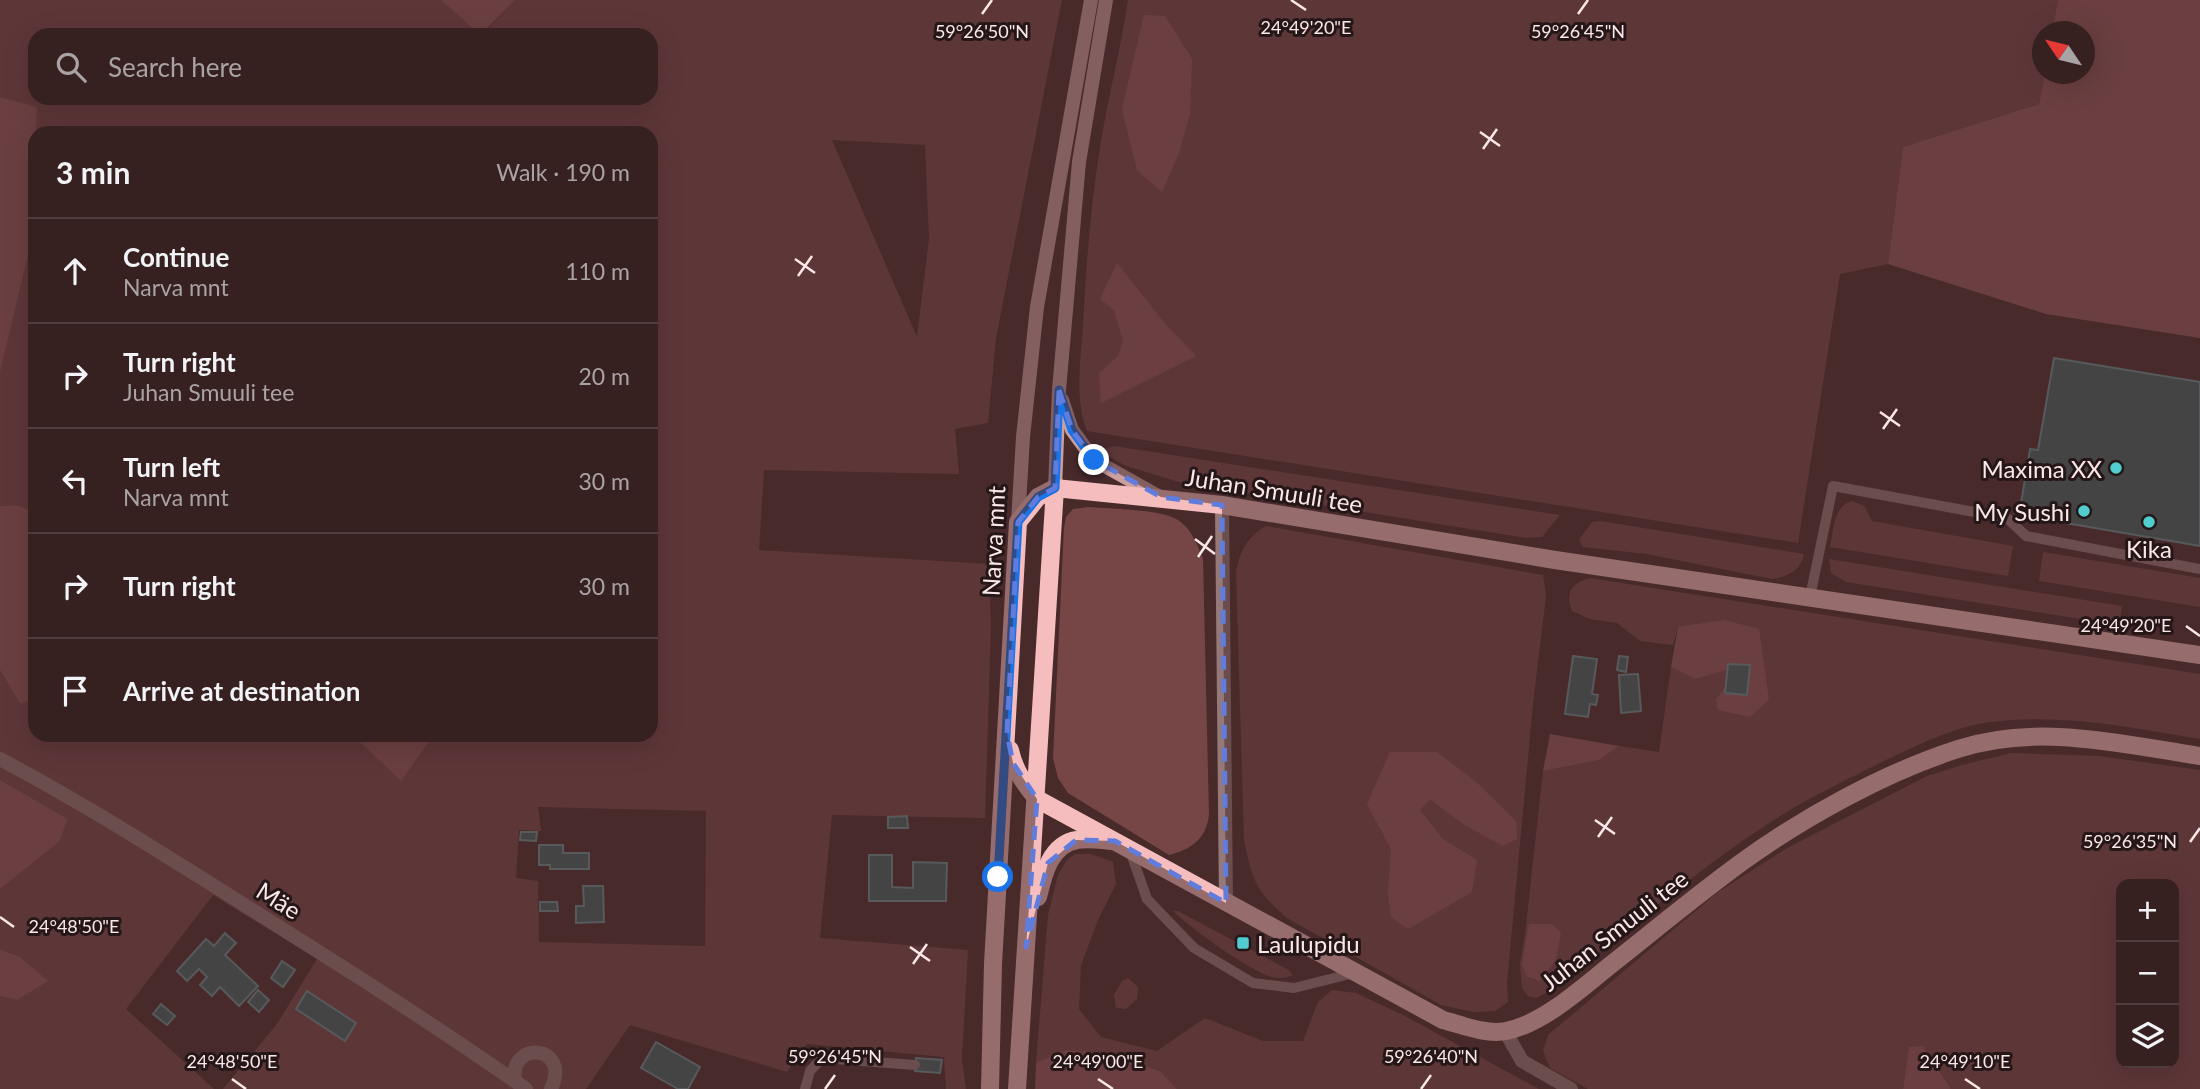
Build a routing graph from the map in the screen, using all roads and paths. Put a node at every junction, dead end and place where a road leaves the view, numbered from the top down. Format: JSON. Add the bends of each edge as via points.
{"nodes":[{"id":1,"x":1091,"y":0,"type":"edge"},
{"id":2,"x":1106,"y":0,"type":"edge"},
{"id":3,"x":1059,"y":390,"type":"junction"},
{"id":4,"x":1055,"y":488,"type":"junction"},
{"id":5,"x":1161,"y":497,"type":"junction"},
{"id":6,"x":1222,"y":505,"type":"junction"},
{"id":7,"x":1018,"y":522,"type":"junction"},
{"id":8,"x":2200,"y":569,"type":"edge"},
{"id":9,"x":1810,"y":597,"type":"junction"},
{"id":10,"x":2200,"y":655,"type":"edge"},
{"id":11,"x":1007,"y":733,"type":"junction"},
{"id":12,"x":2200,"y":756,"type":"edge"},
{"id":13,"x":0,"y":759,"type":"edge"},
{"id":14,"x":1037,"y":799,"type":"junction"},
{"id":15,"x":1122,"y":845,"type":"junction"},
{"id":16,"x":1226,"y":904,"type":"junction"},
{"id":17,"x":1026,"y":947,"type":"junction"},
{"id":18,"x":1354,"y":973,"type":"junction"},
{"id":19,"x":1505,"y":1031,"type":"junction"},
{"id":20,"x":915,"y":1065,"type":"dead end"},
{"id":21,"x":521,"y":1085,"type":"edge"},
{"id":22,"x":551,"y":1089,"type":"edge"},
{"id":23,"x":805,"y":1089,"type":"edge"},
{"id":24,"x":990,"y":1089,"type":"edge"},
{"id":25,"x":1017,"y":1089,"type":"edge"},
{"id":26,"x":1571,"y":1089,"type":"edge"}],
"edges":[{"from":1,"to":7,"type":"main road","name":"Narva mnt","via":[[1037,307]]},
{"from":2,"to":3,"type":"main road","via":[[1079,162]]},
{"from":3,"to":4,"type":"main road"},
{"from":3,"to":5,"type":"main road","via":[[1072,430],[1094,460]]},
{"from":4,"to":5,"type":"main road","name":"Juhan Smuuli tee"},
{"from":4,"to":7,"type":"main road","via":[[1038,497]]},
{"from":4,"to":14,"type":"main road"},
{"from":5,"to":6,"type":"main road","name":"Juhan Smuuli tee"},
{"from":6,"to":9,"type":"main road","name":"Juhan Smuuli tee"},
{"from":6,"to":16,"type":"street"},
{"from":7,"to":11,"type":"main road","name":"Narva mnt"},
{"from":8,"to":9,"type":"lane","via":[[2026,536],[2007,518],[1833,486]]},
{"from":9,"to":10,"type":"main road","name":"Juhan Smuuli tee"},
{"from":11,"to":14,"type":"main road","via":[[1013,763]]},
{"from":11,"to":24,"type":"main road","name":"Narva mnt"},
{"from":12,"to":19,"type":"main road","name":"Juhan Smuuli tee","via":[[2027,735],[1961,748],[1897,771],[1745,860],[1556,1009]]},
{"from":13,"to":21,"type":"street","name":"Mäe","via":[[136,837]]},
{"from":14,"to":15,"type":"main road","name":"Juhan Smuuli tee"},
{"from":14,"to":17,"type":"main road"},
{"from":15,"to":16,"type":"main road","name":"Juhan Smuuli tee"},
{"from":15,"to":17,"type":"main road","via":[[1076,840],[1058,851],[1043,878]]},
{"from":15,"to":18,"type":"lane","via":[[1147,899],[1194,948],[1253,983],[1294,988]]},
{"from":16,"to":18,"type":"main road","name":"Juhan Smuuli tee"},
{"from":17,"to":25,"type":"main road"},
{"from":18,"to":19,"type":"main road","name":"Juhan Smuuli tee","via":[[1443,1020],[1478,1030]]},
{"from":19,"to":26,"type":"street","via":[[1522,1061]]},
{"from":20,"to":23,"type":"lane","via":[[822,1058],[810,1071]]},
{"from":21,"to":22,"type":"street","via":[[514,1069],[519,1059],[538,1052],[552,1059],[556,1068]]}]}
